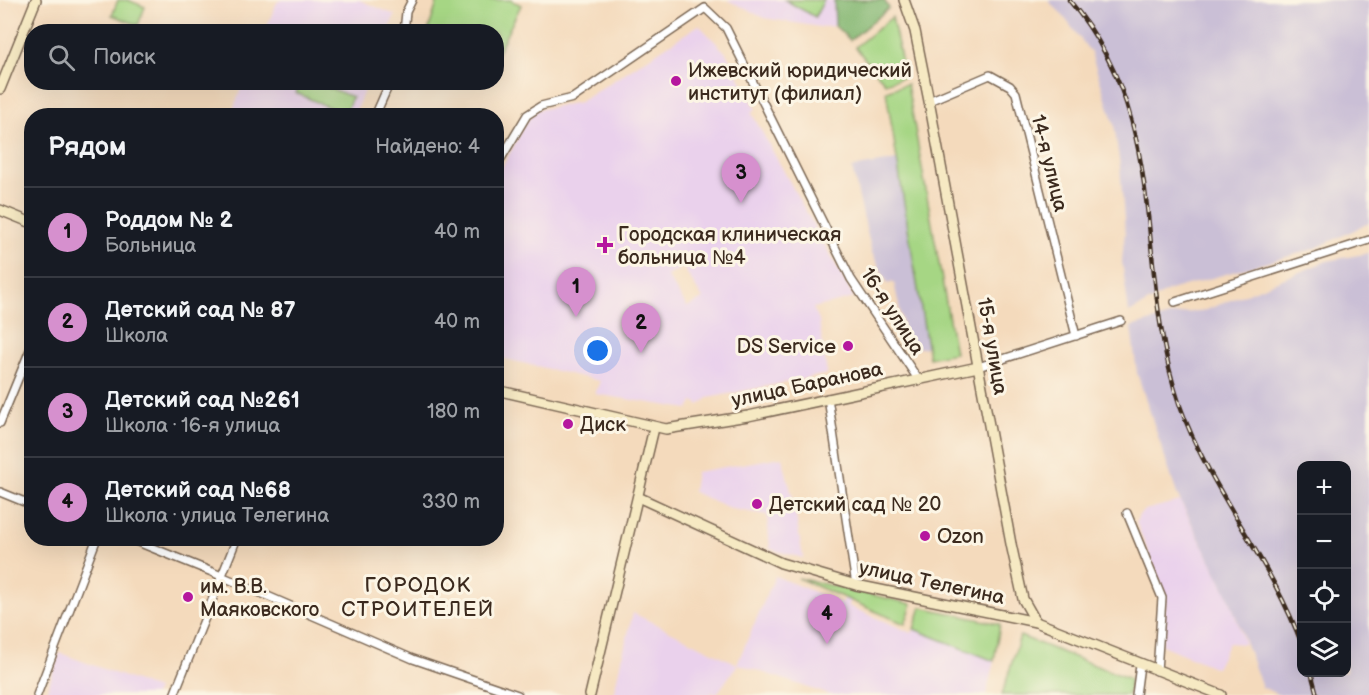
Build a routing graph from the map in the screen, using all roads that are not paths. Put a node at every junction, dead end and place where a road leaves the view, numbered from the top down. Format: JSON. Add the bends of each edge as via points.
{"nodes":[{"id":1,"x":36,"y":0,"type":"edge"},
{"id":2,"x":412,"y":0,"type":"edge"},
{"id":3,"x":904,"y":0,"type":"edge"},
{"id":4,"x":26,"y":24,"type":"edge"},
{"id":5,"x":405,"y":24,"type":"edge"},
{"id":6,"x":24,"y":29,"type":"edge"},
{"id":7,"x":0,"y":88,"type":"edge"},
{"id":8,"x":386,"y":90,"type":"edge"},
{"id":9,"x":929,"y":101,"type":"junction"},
{"id":10,"x":379,"y":108,"type":"edge"},
{"id":11,"x":504,"y":154,"type":"edge"},
{"id":12,"x":0,"y":210,"type":"edge"},
{"id":13,"x":24,"y":220,"type":"edge"},
{"id":14,"x":1369,"y":240,"type":"edge"},
{"id":15,"x":1175,"y":302,"type":"dead end"},
{"id":16,"x":1121,"y":321,"type":"dead end"},
{"id":17,"x":1076,"y":336,"type":"junction"},
{"id":18,"x":24,"y":364,"type":"edge"},
{"id":19,"x":978,"y":367,"type":"junction"},
{"id":20,"x":918,"y":379,"type":"junction"},
{"id":21,"x":504,"y":392,"type":"edge"},
{"id":22,"x":828,"y":398,"type":"junction"},
{"id":23,"x":0,"y":423,"type":"edge"},
{"id":24,"x":654,"y":428,"type":"junction"},
{"id":25,"x":0,"y":492,"type":"edge"},
{"id":26,"x":638,"y":497,"type":"junction"},
{"id":27,"x":24,"y":502,"type":"edge"},
{"id":28,"x":1127,"y":513,"type":"dead end"},
{"id":29,"x":94,"y":546,"type":"edge"},
{"id":30,"x":148,"y":546,"type":"edge"},
{"id":31,"x":234,"y":546,"type":"edge"},
{"id":32,"x":221,"y":576,"type":"junction"},
{"id":33,"x":856,"y":585,"type":"junction"},
{"id":34,"x":1036,"y":622,"type":"junction"},
{"id":35,"x":1140,"y":664,"type":"junction"},
{"id":36,"x":1157,"y":671,"type":"junction"},
{"id":37,"x":36,"y":695,"type":"edge"},
{"id":38,"x":174,"y":695,"type":"edge"},
{"id":39,"x":518,"y":695,"type":"edge"},
{"id":40,"x":590,"y":695,"type":"edge"},
{"id":41,"x":1136,"y":695,"type":"edge"},
{"id":42,"x":1221,"y":695,"type":"edge"}],
"edges":[{"from":1,"to":4,"type":"street"},
{"from":2,"to":5,"type":"street"},
{"from":3,"to":9,"type":"street","name":"15-я улица","via":[[915,31]]},
{"from":6,"to":7,"type":"street"},
{"from":8,"to":10,"type":"street"},
{"from":9,"to":17,"type":"street","name":"14-я улица","via":[[990,75],[1016,93]]},
{"from":9,"to":19,"type":"street","name":"15-я улица"},
{"from":11,"to":20,"type":"street","name":"16-я улица","via":[[527,115],[541,106],[573,98],[705,8],[726,28],[851,279]]},
{"from":12,"to":13,"type":"street"},
{"from":14,"to":15,"type":"street"},
{"from":16,"to":17,"type":"street","name":"улица Баранова"},
{"from":17,"to":19,"type":"street","name":"улица Баранова"},
{"from":18,"to":23,"type":"street"},
{"from":19,"to":20,"type":"street","name":"улица Баранова"},
{"from":19,"to":34,"type":"street","name":"15-я улица","via":[[1023,599]]},
{"from":20,"to":22,"type":"street","name":"улица Баранова"},
{"from":21,"to":24,"type":"street","name":"улица Баранова"},
{"from":22,"to":24,"type":"street","name":"улица Баранова","via":[[679,428]]},
{"from":22,"to":33,"type":"street"},
{"from":24,"to":26,"type":"street"},
{"from":25,"to":27,"type":"street"},
{"from":26,"to":33,"type":"street","name":"улица Телегина","via":[[781,562]]},
{"from":26,"to":40,"type":"street"},
{"from":28,"to":36,"type":"street","via":[[1162,598]]},
{"from":29,"to":37,"type":"street"},
{"from":30,"to":32,"type":"street"},
{"from":31,"to":32,"type":"street"},
{"from":32,"to":38,"type":"street"},
{"from":32,"to":39,"type":"street","via":[[413,659]]},
{"from":33,"to":34,"type":"street","name":"улица Телегина"},
{"from":34,"to":35,"type":"street","name":"улица Телегина"},
{"from":35,"to":36,"type":"street","name":"улица Телегина"},
{"from":35,"to":41,"type":"street"},
{"from":36,"to":42,"type":"street","name":"улица Телегина"}]}
